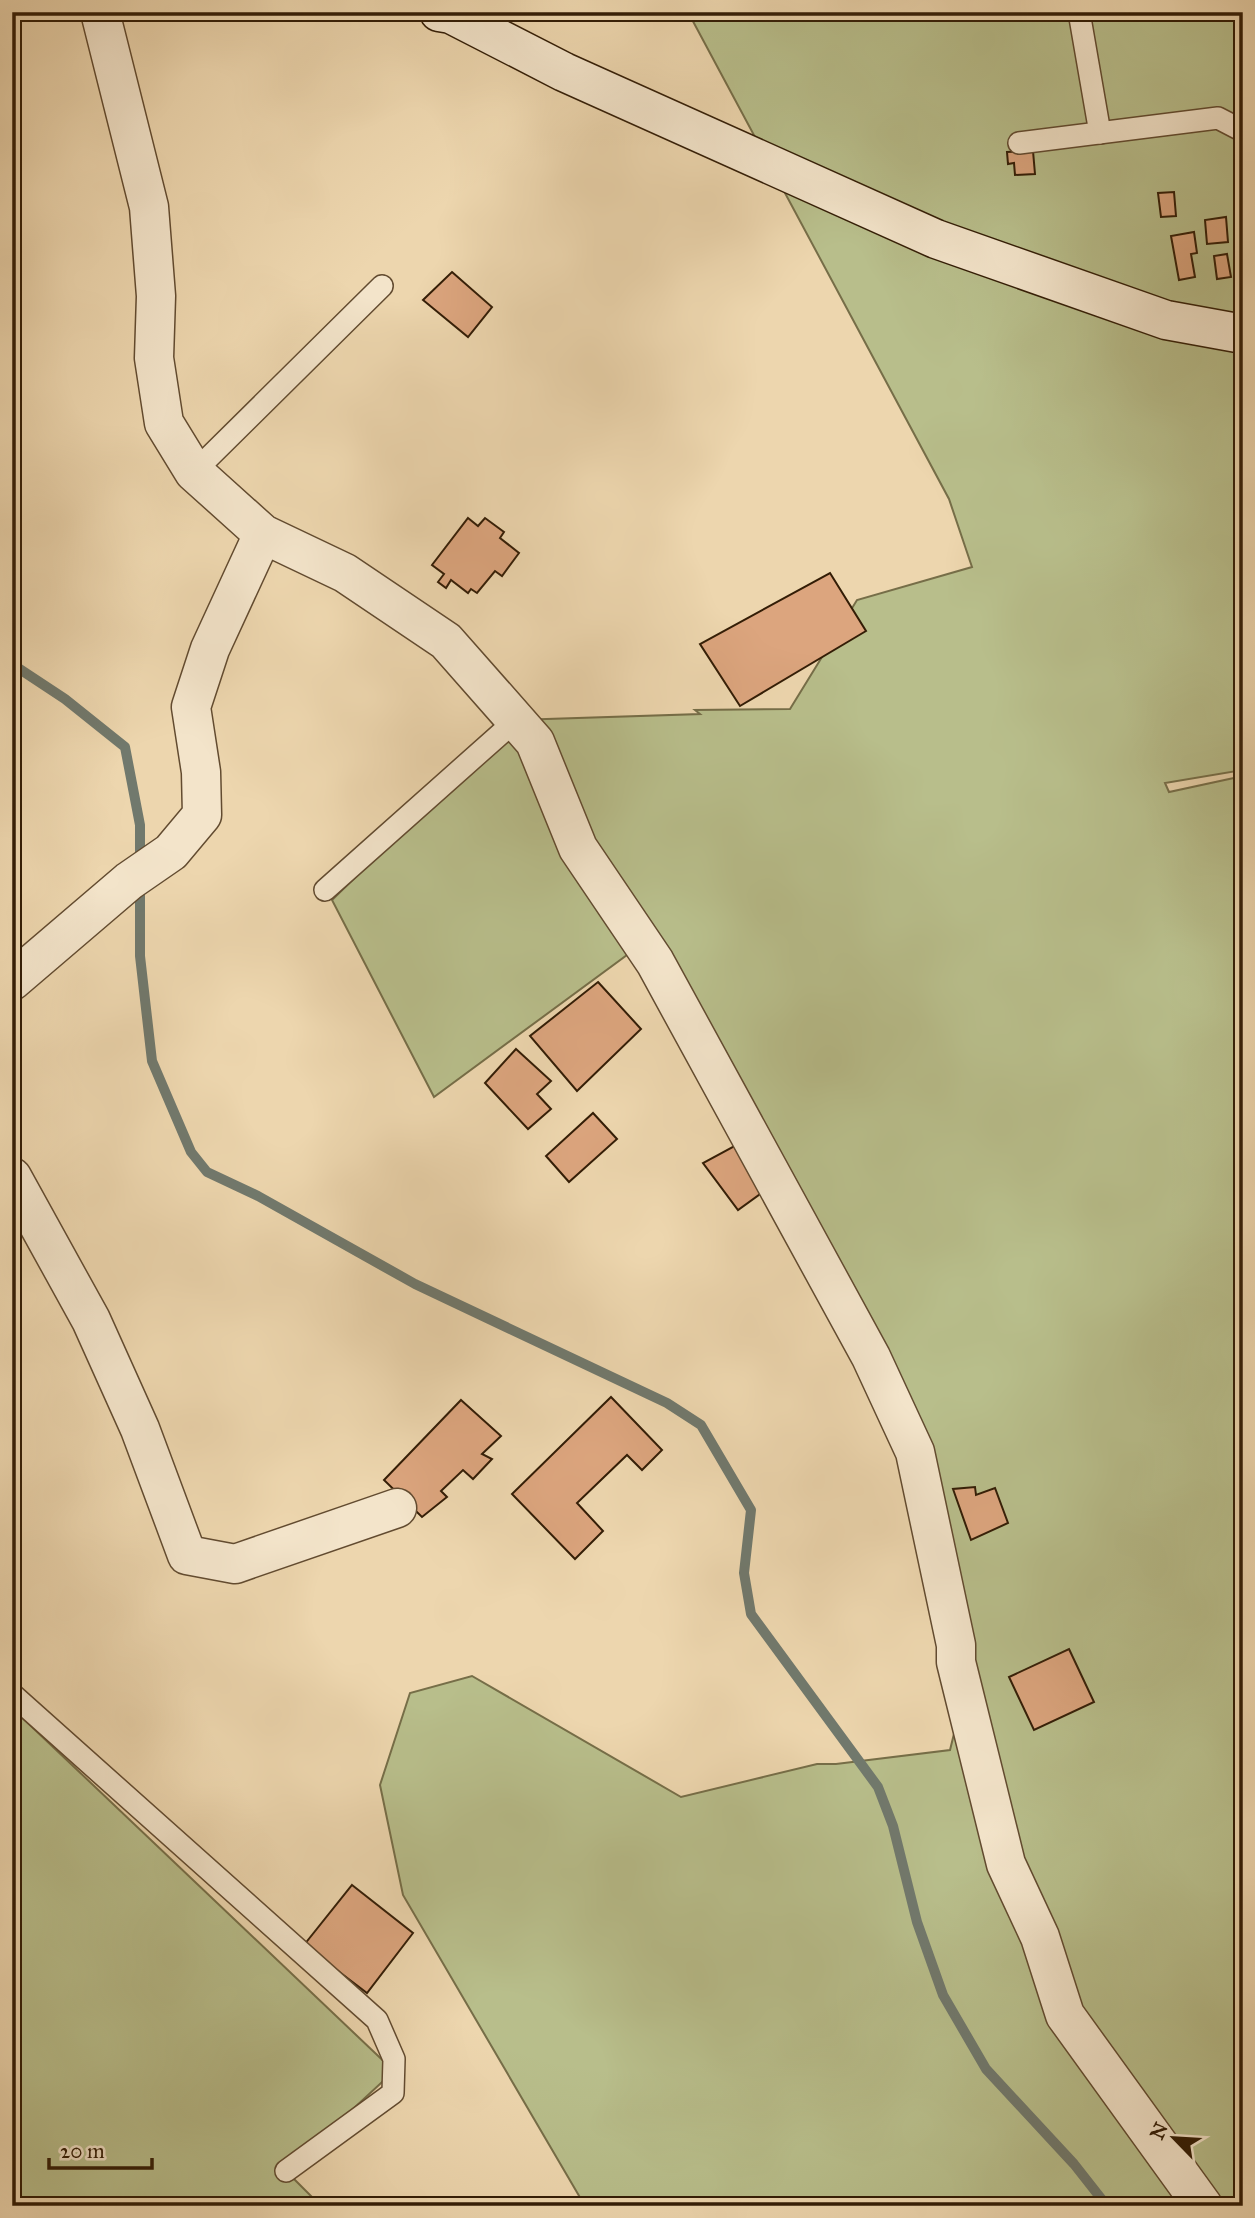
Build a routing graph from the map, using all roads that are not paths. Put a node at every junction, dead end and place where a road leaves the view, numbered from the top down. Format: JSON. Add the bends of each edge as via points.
{"nodes":[{"id":1,"x":100,"y":12,"type":"edge"},
{"id":2,"x":439,"y":12,"type":"edge"},
{"id":3,"x":1079,"y":12,"type":"edge"},
{"id":4,"x":1243,"y":131,"type":"edge"},
{"id":5,"x":1100,"y":133,"type":"junction"},
{"id":6,"x":1018,"y":143,"type":"dead end"},
{"id":7,"x":382,"y":286,"type":"dead end"},
{"id":8,"x":1243,"y":334,"type":"edge"},
{"id":9,"x":194,"y":472,"type":"junction"},
{"id":10,"x":263,"y":534,"type":"junction"},
{"id":11,"x":516,"y":720,"type":"junction"},
{"id":12,"x":325,"y":890,"type":"dead end"},
{"id":13,"x":12,"y":981,"type":"edge"},
{"id":14,"x":12,"y":1177,"type":"edge"},
{"id":15,"x":397,"y":1508,"type":"dead end"},
{"id":16,"x":12,"y":1694,"type":"edge"},
{"id":17,"x":286,"y":2171,"type":"dead end"},
{"id":18,"x":1203,"y":2206,"type":"edge"}],
"edges":[{"from":1,"to":9,"type":"street","via":[[149,207],[156,296],[154,358],[164,423]]},
{"from":2,"to":8,"type":"street","via":[[936,239],[1166,320]]},
{"from":3,"to":5,"type":"lane"},
{"from":4,"to":5,"type":"lane","via":[[1218,118]]},
{"from":5,"to":6,"type":"lane"},
{"from":7,"to":9,"type":"lane"},
{"from":9,"to":10,"type":"street"},
{"from":10,"to":11,"type":"street","via":[[345,573],[446,641]]},
{"from":10,"to":13,"type":"street","via":[[210,649],[191,707],[202,815],[171,852],[129,881]]},
{"from":11,"to":12,"type":"lane"},
{"from":11,"to":18,"type":"street","via":[[536,743],[578,848],[655,962],[877,1369],[915,1452],[956,1662],[1006,1864],[1040,1937],[1065,2015]]},
{"from":14,"to":15,"type":"street","via":[[91,1320],[140,1429],[187,1555],[235,1564]]},
{"from":16,"to":17,"type":"lane","via":[[377,2020],[394,2059],[393,2094]]}]}
